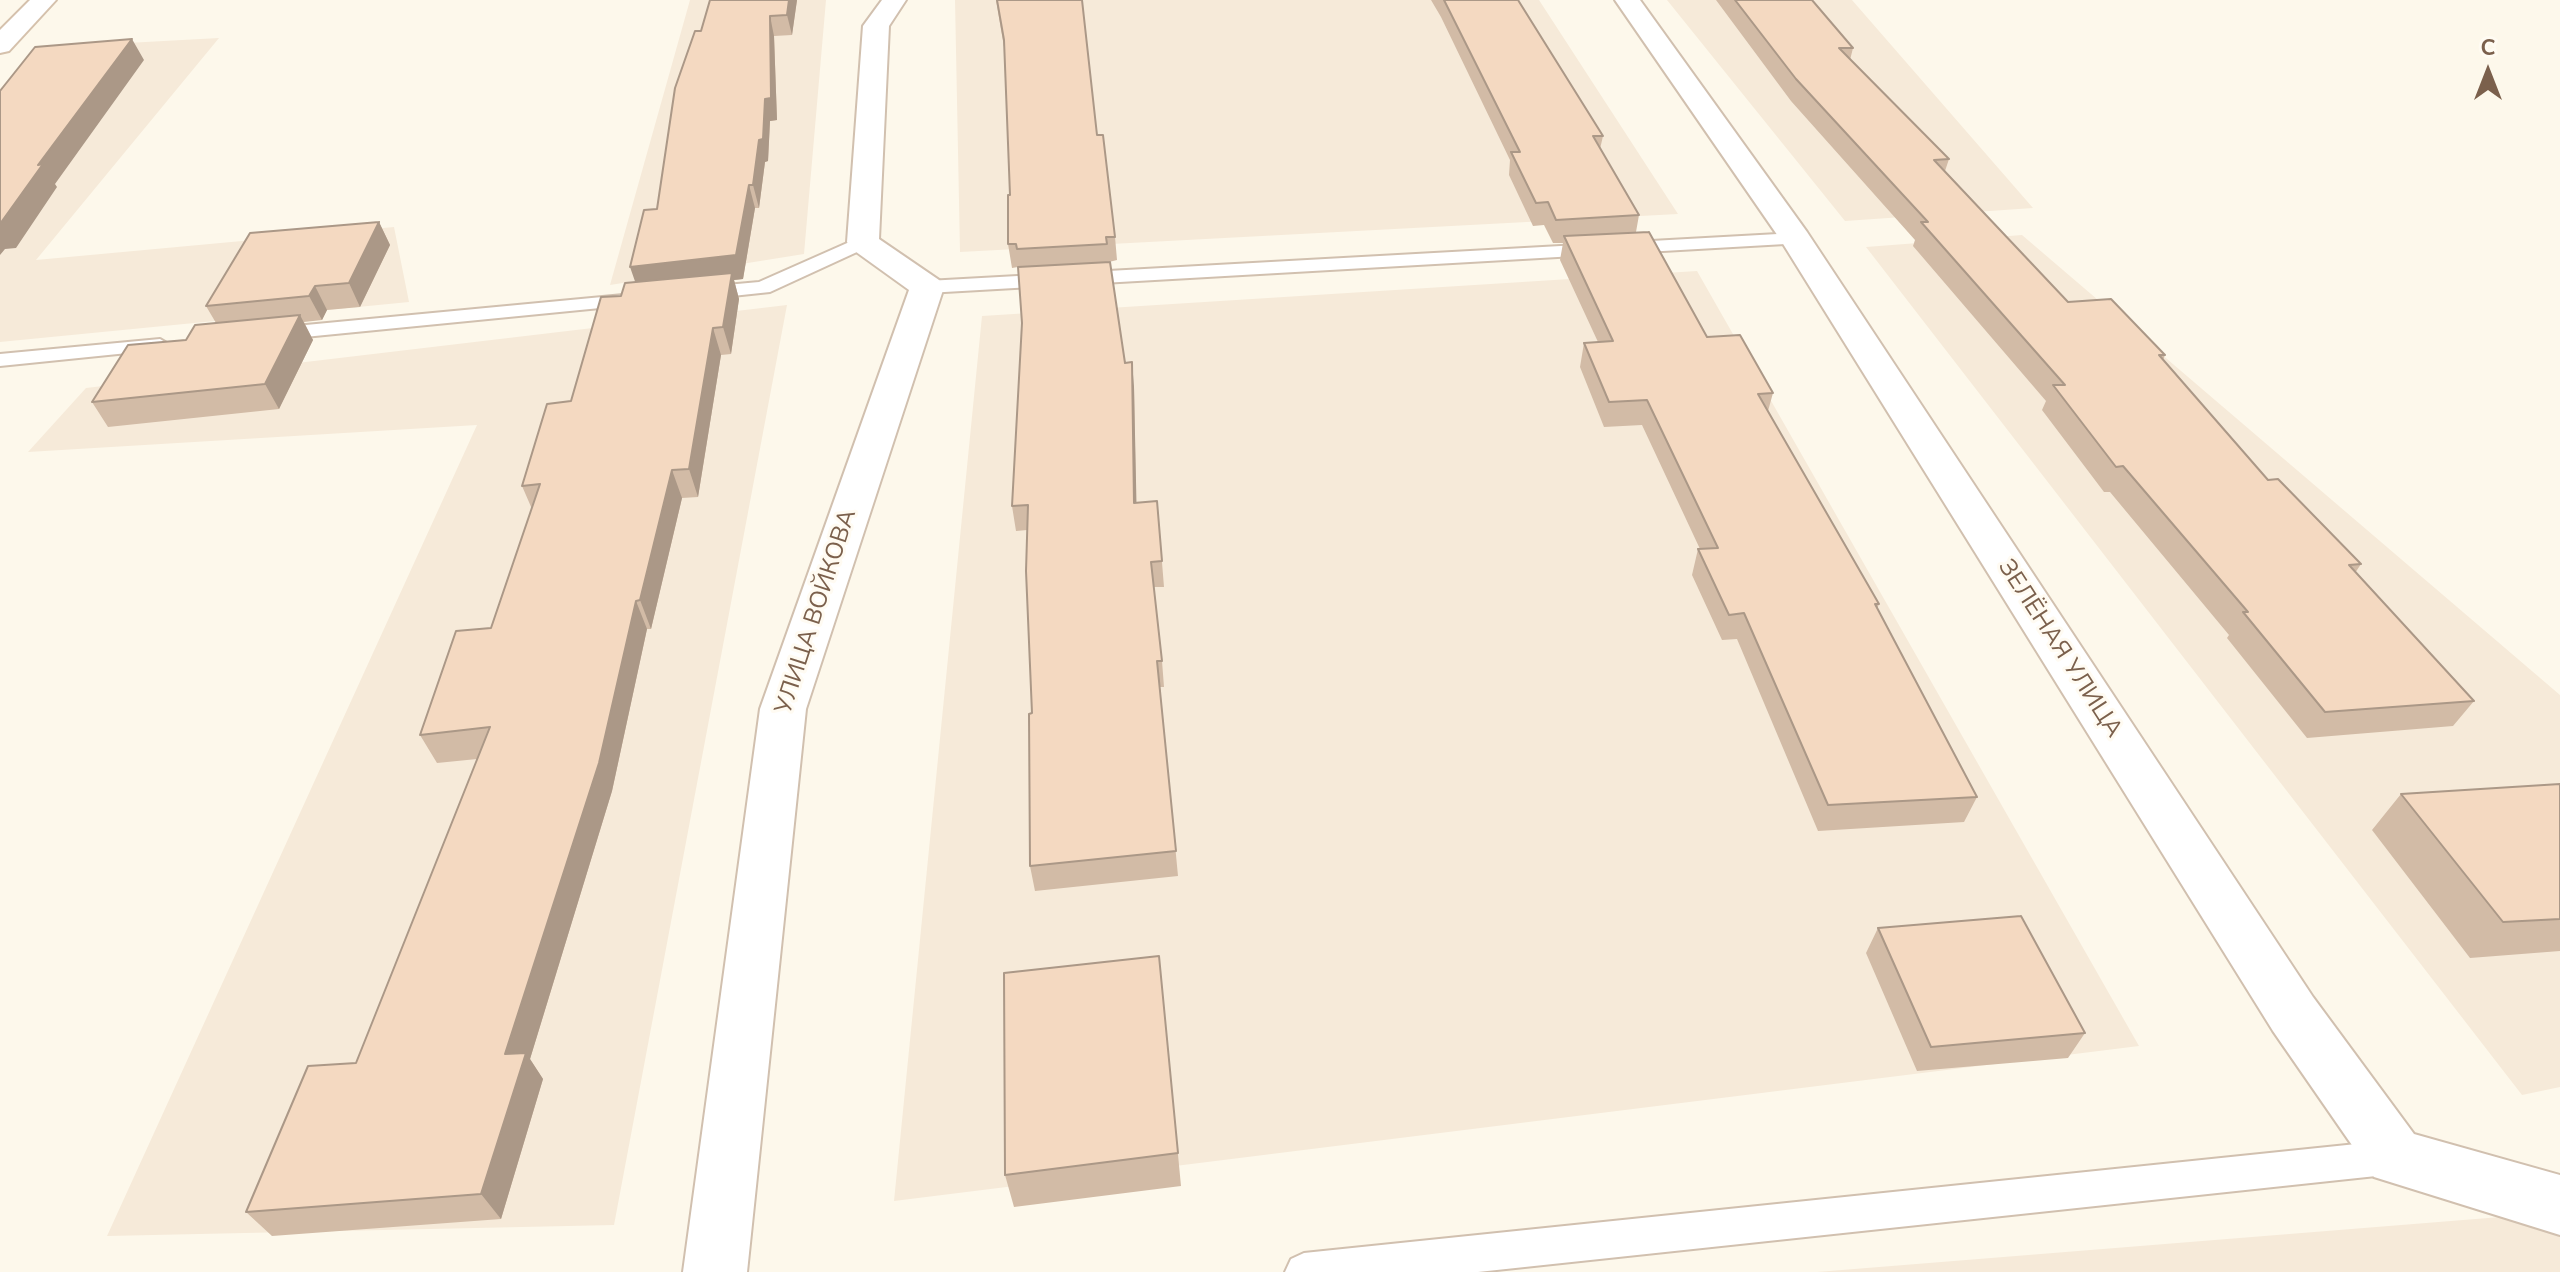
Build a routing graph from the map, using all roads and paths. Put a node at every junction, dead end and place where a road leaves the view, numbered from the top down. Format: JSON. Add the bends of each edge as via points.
{"nodes":[{"id":1,"x":44,"y":0,"type":"edge"},
{"id":2,"x":894,"y":0,"type":"edge"},
{"id":3,"x":1627,"y":0,"type":"edge"},
{"id":4,"x":3,"y":38,"type":"edge"},
{"id":5,"x":1796,"y":239,"type":"junction"},
{"id":6,"x":863,"y":242,"type":"junction"},
{"id":7,"x":927,"y":287,"type":"junction"},
{"id":8,"x":683,"y":295,"type":"edge"},
{"id":9,"x":651,"y":298,"type":"edge"},
{"id":10,"x":254,"y":336,"type":"edge"},
{"id":11,"x":175,"y":343,"type":"edge"},
{"id":12,"x":0,"y":360,"type":"edge"},
{"id":13,"x":2395,"y":1157,"type":"junction"},
{"id":14,"x":2560,"y":1205,"type":"edge"},
{"id":15,"x":715,"y":1272,"type":"edge"},
{"id":16,"x":1304,"y":1272,"type":"edge"}],
"edges":[{"from":1,"to":4,"type":"street"},
{"from":2,"to":6,"type":"street","via":[[876,26]]},
{"from":3,"to":5,"type":"street","name":"ЗЕЛЁНАЯ УЛИЦА"},
{"from":5,"to":7,"type":"lane"},
{"from":5,"to":13,"type":"street","name":"ЗЕЛЁНАЯ УЛИЦА","via":[[2293,1014]]},
{"from":6,"to":7,"type":"street"},
{"from":6,"to":8,"type":"lane","via":[[763,288]]},
{"from":7,"to":15,"type":"street","name":"УЛИЦА ВОЙКОВА","via":[[783,709]]},
{"from":9,"to":10,"type":"lane"},
{"from":11,"to":12,"type":"lane"},
{"from":13,"to":14,"type":"street"},
{"from":13,"to":16,"type":"lane"}]}
